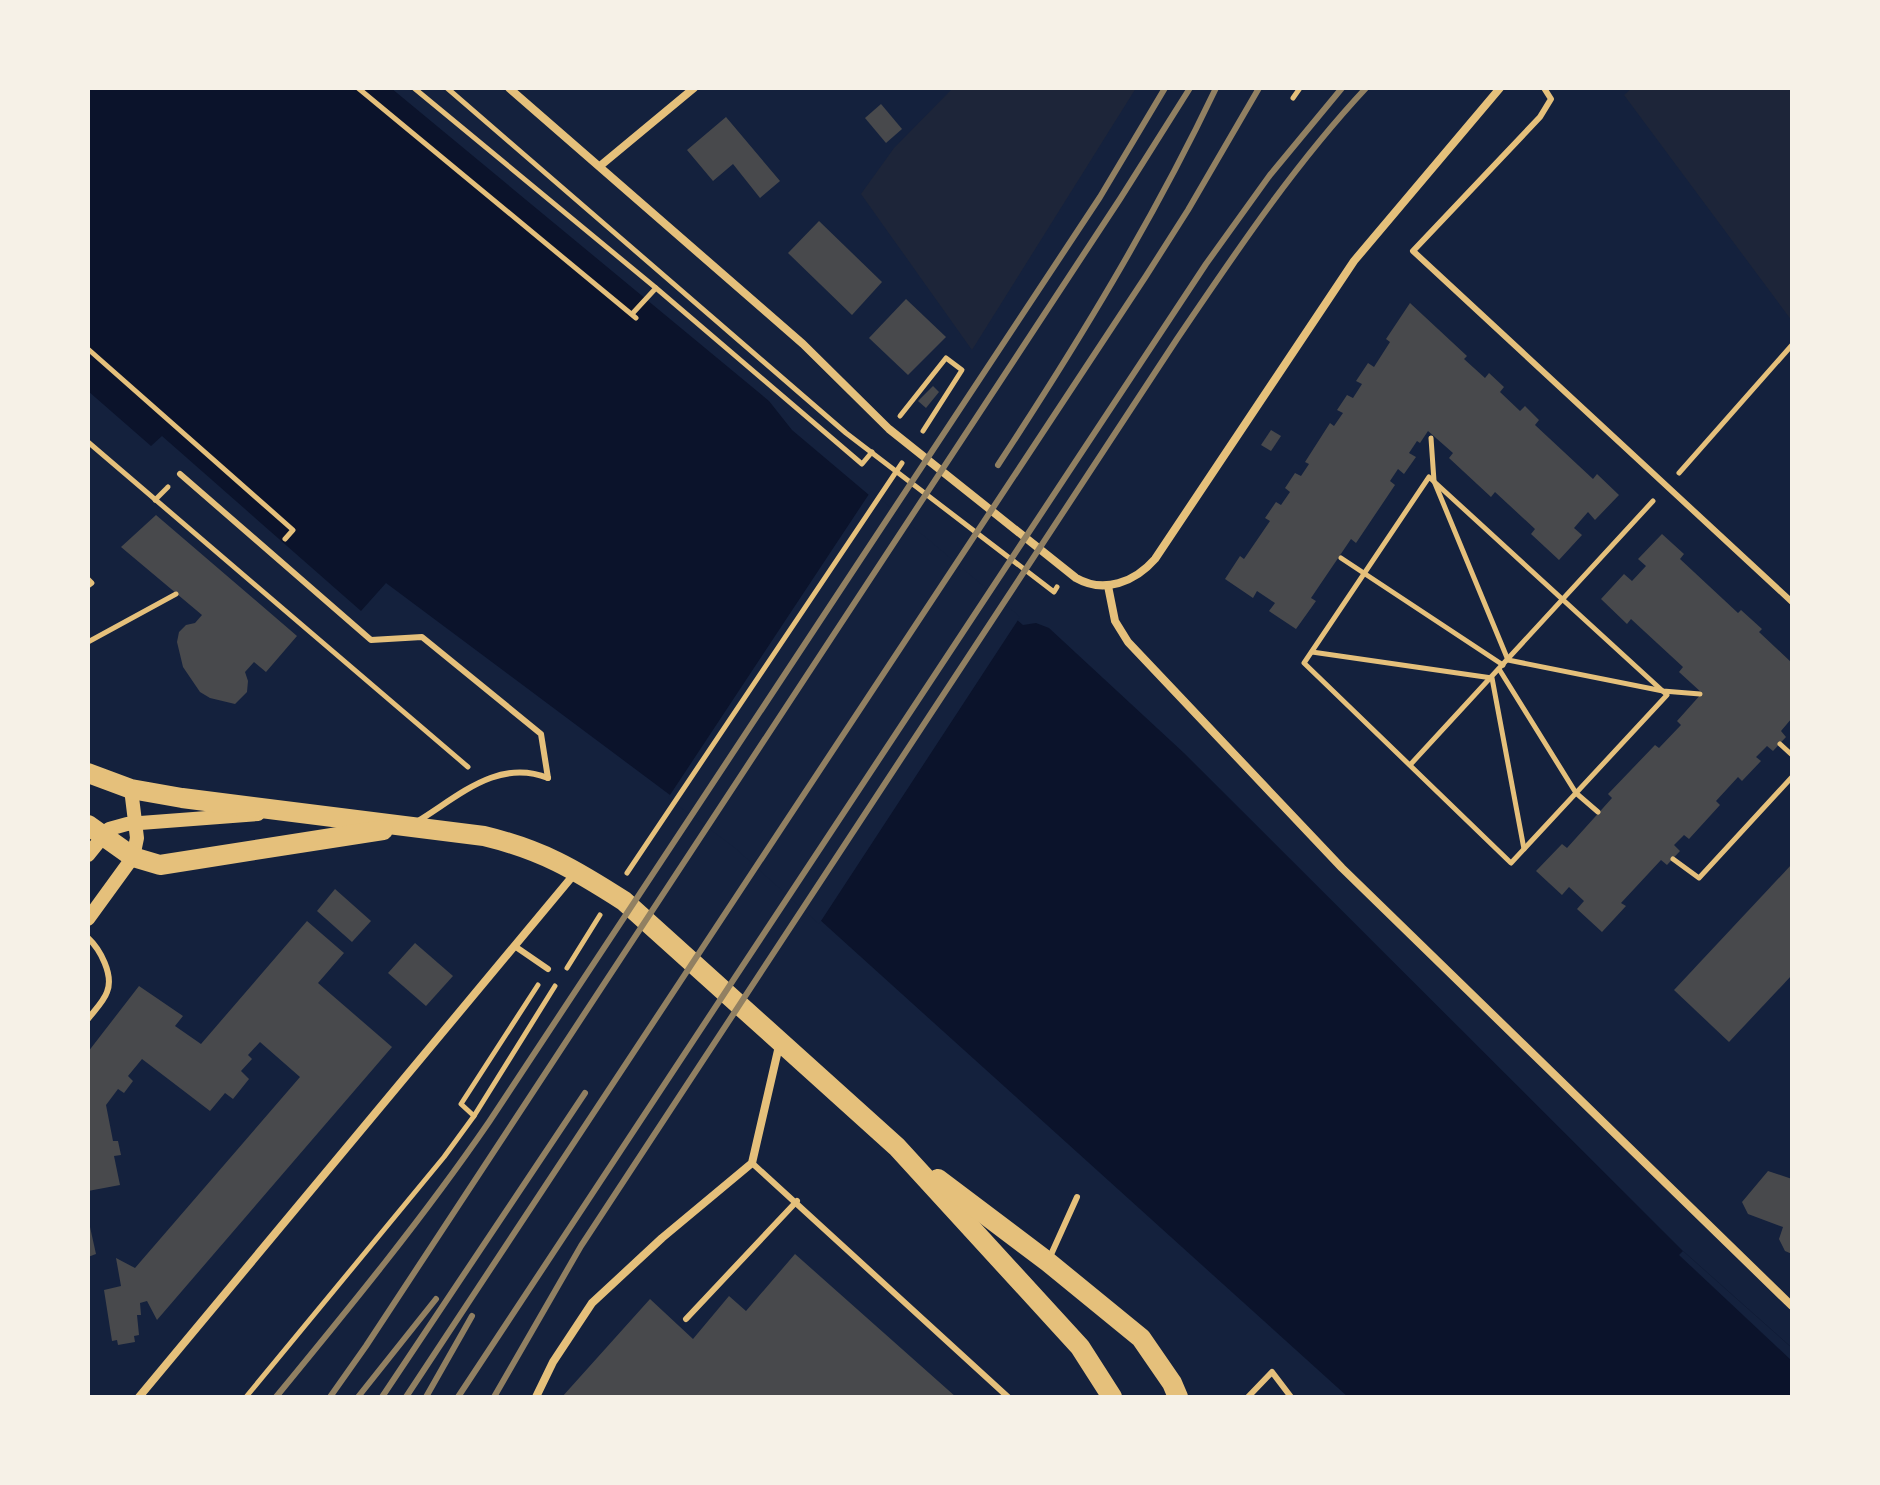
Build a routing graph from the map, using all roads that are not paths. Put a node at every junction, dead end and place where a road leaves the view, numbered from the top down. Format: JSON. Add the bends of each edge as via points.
{"nodes":[{"id":1,"x":509,"y":88,"type":"edge"},
{"id":2,"x":694,"y":88,"type":"edge"},
{"id":3,"x":1500,"y":88,"type":"edge"},
{"id":4,"x":1544,"y":88,"type":"edge"},
{"id":5,"x":600,"y":166,"type":"junction"},
{"id":6,"x":180,"y":474,"type":"dead end"},
{"id":7,"x":1108,"y":586,"type":"junction"},
{"id":8,"x":1792,"y":602,"type":"edge"},
{"id":9,"x":88,"y":773,"type":"edge"},
{"id":10,"x":136,"y":790,"type":"junction"},
{"id":11,"x":283,"y":813,"type":"junction"},
{"id":12,"x":136,"y":822,"type":"junction"},
{"id":13,"x":410,"y":826,"type":"junction"},
{"id":14,"x":110,"y":841,"type":"edge"},
{"id":15,"x":88,"y":855,"type":"edge"},
{"id":16,"x":576,"y":871,"type":"junction"},
{"id":17,"x":88,"y":919,"type":"edge"},
{"id":18,"x":88,"y":938,"type":"edge"},
{"id":19,"x":516,"y":947,"type":"junction"},
{"id":20,"x":548,"y":969,"type":"road end"},
{"id":21,"x":88,"y":1019,"type":"edge"},
{"id":22,"x":780,"y":1041,"type":"junction"},
{"id":23,"x":897,"y":1147,"type":"junction"},
{"id":24,"x":752,"y":1163,"type":"junction"},
{"id":25,"x":1077,"y":1197,"type":"dead end"},
{"id":26,"x":797,"y":1201,"type":"junction"},
{"id":27,"x":1048,"y":1262,"type":"junction"},
{"id":28,"x":1792,"y":1306,"type":"edge"},
{"id":29,"x":686,"y":1319,"type":"dead end"},
{"id":30,"x":139,"y":1397,"type":"edge"},
{"id":31,"x":536,"y":1397,"type":"edge"},
{"id":32,"x":1008,"y":1397,"type":"edge"},
{"id":33,"x":1112,"y":1397,"type":"edge"},
{"id":34,"x":1178,"y":1397,"type":"edge"},
{"id":35,"x":1248,"y":1397,"type":"edge"},
{"id":36,"x":1291,"y":1397,"type":"edge"}],
"edges":[{"from":1,"to":5,"type":"street"},
{"from":2,"to":5,"type":"street"},
{"from":3,"to":7,"type":"street","via":[[1354,261],[1155,559],[1137,576]]},
{"from":4,"to":8,"type":"lane","via":[[1551,99],[1540,117],[1413,251]]},
{"from":5,"to":7,"type":"street","via":[[803,344],[889,429],[1065,571],[1082,582]]},
{"from":6,"to":13,"type":"lane","via":[[371,640],[422,637],[541,734],[548,778],[507,772]]},
{"from":7,"to":28,"type":"street","via":[[1115,621],[1128,642],[1342,868]]},
{"from":9,"to":10,"type":"main road"},
{"from":10,"to":11,"type":"main road"},
{"from":10,"to":12,"type":"street"},
{"from":11,"to":12,"type":"street"},
{"from":11,"to":13,"type":"main road"},
{"from":12,"to":14,"type":"street","via":[[116,826]]},
{"from":12,"to":14,"type":"street","via":[[136,848]]},
{"from":13,"to":14,"type":"main road","via":[[168,865]]},
{"from":13,"to":16,"type":"main road","via":[[519,845]]},
{"from":14,"to":15,"type":"street"},
{"from":14,"to":17,"type":"street"},
{"from":16,"to":19,"type":"street"},
{"from":16,"to":22,"type":"main road","via":[[624,901]]},
{"from":18,"to":21,"type":"lane","via":[[109,977],[107,992]]},
{"from":19,"to":20,"type":"lane"},
{"from":19,"to":30,"type":"street"},
{"from":22,"to":23,"type":"main road"},
{"from":22,"to":24,"type":"street"},
{"from":23,"to":27,"type":"main road"},
{"from":23,"to":33,"type":"main road","via":[[1080,1347]]},
{"from":24,"to":26,"type":"lane"},
{"from":24,"to":31,"type":"street","via":[[592,1303]]},
{"from":25,"to":27,"type":"lane"},
{"from":26,"to":29,"type":"lane"},
{"from":26,"to":32,"type":"lane"},
{"from":27,"to":34,"type":"main road","via":[[1141,1338]]},
{"from":35,"to":36,"type":"lane","via":[[1272,1372]]}]}
